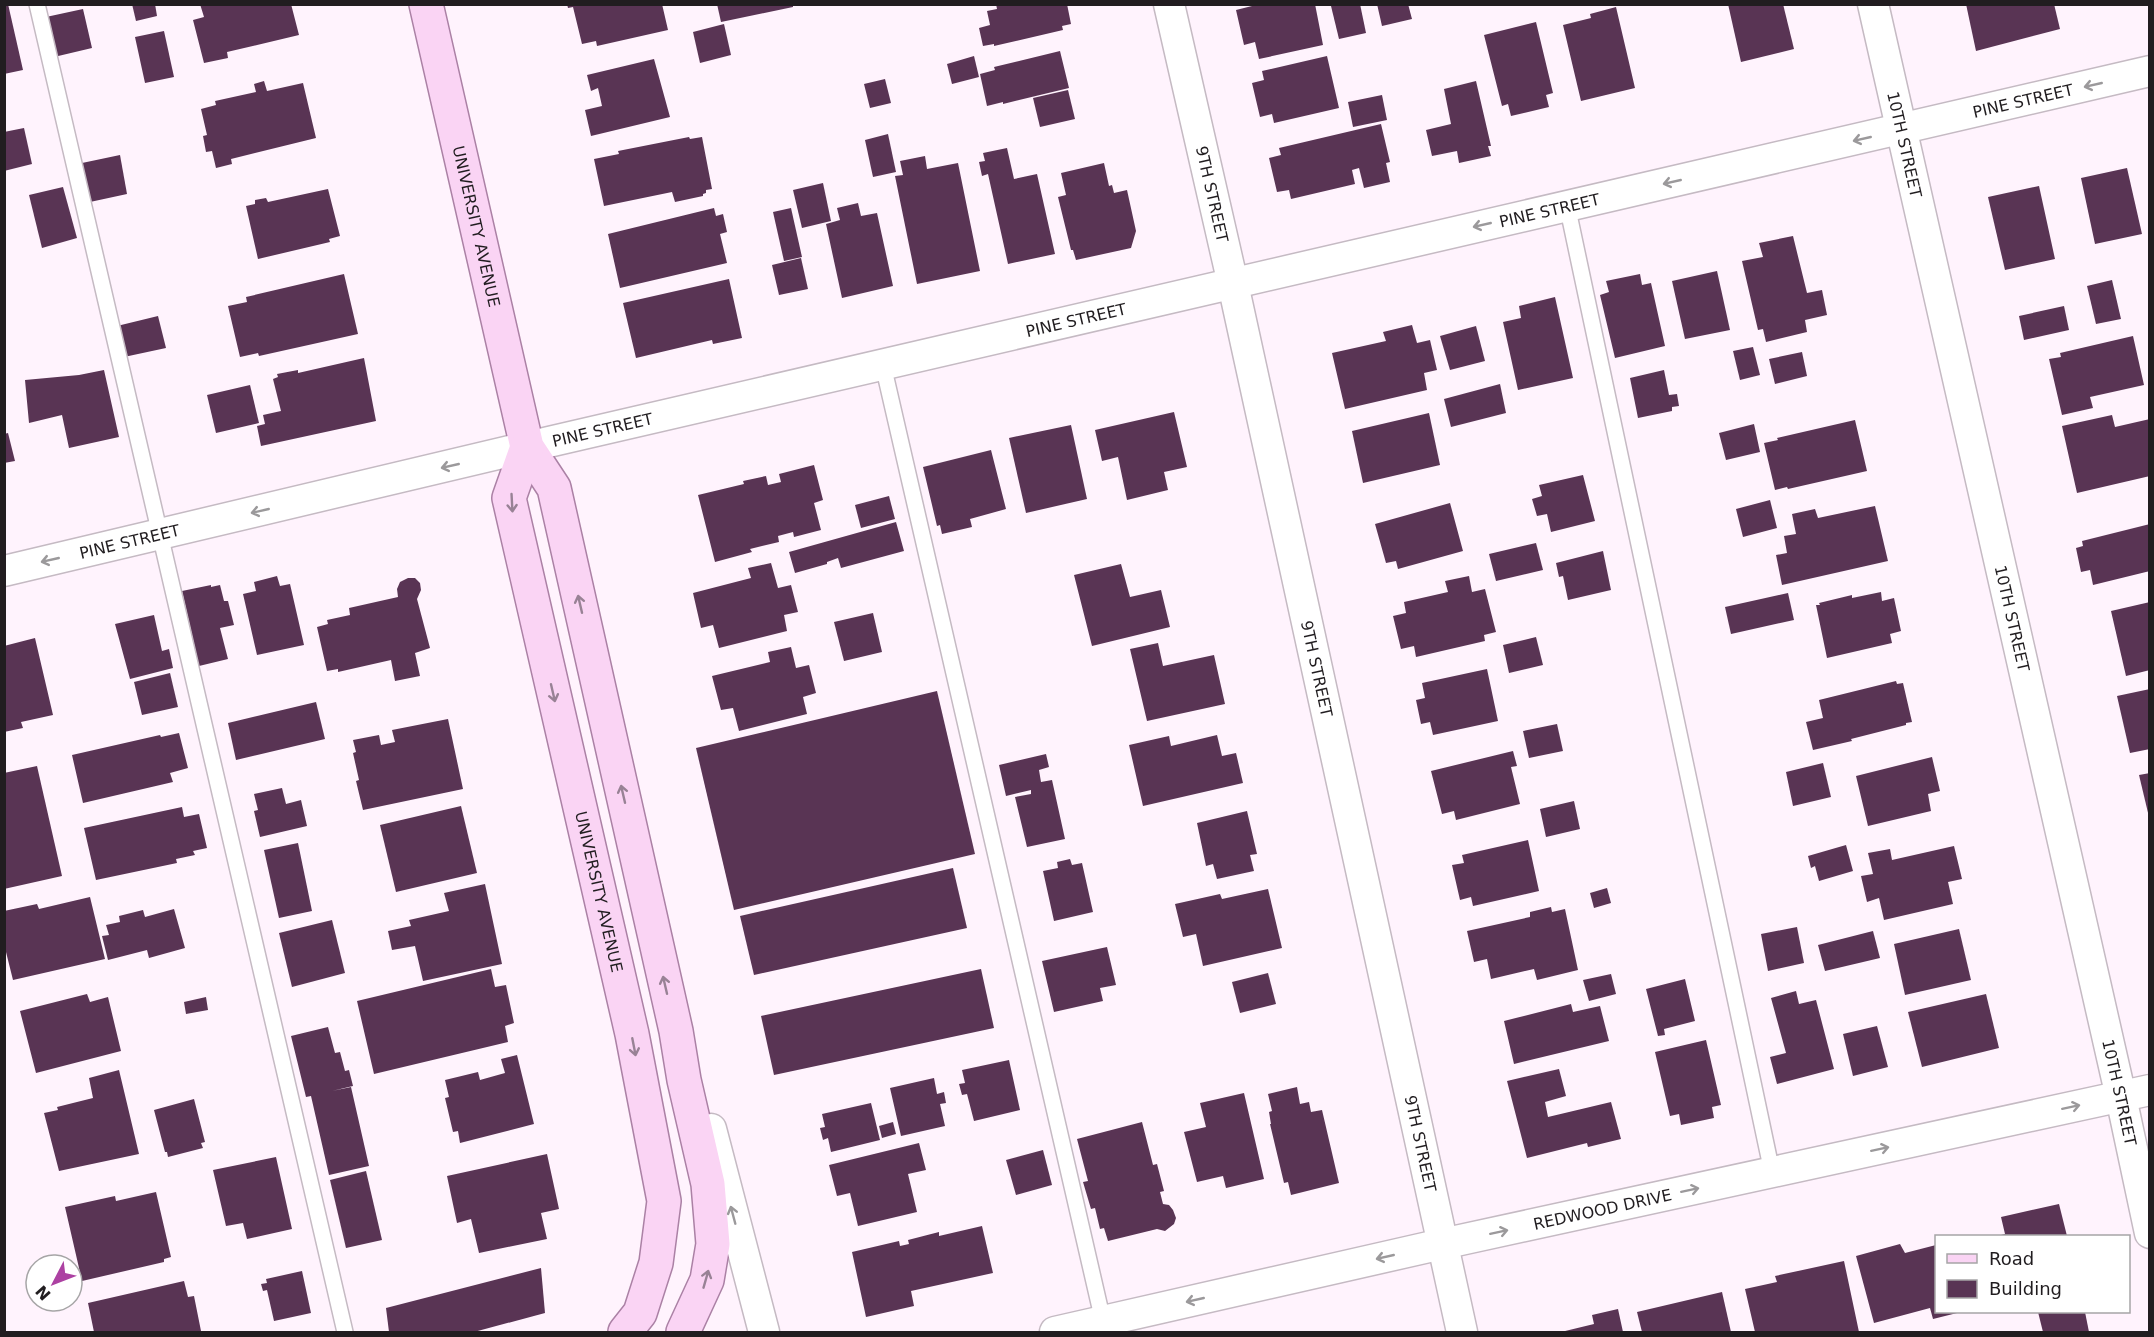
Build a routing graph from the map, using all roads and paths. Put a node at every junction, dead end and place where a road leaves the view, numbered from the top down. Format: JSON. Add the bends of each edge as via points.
{"nodes":[{"id":1,"x":37,"y":4,"type":"edge"},
{"id":2,"x":426,"y":4,"type":"edge"},
{"id":3,"x":1169,"y":4,"type":"edge"},
{"id":4,"x":1873,"y":4,"type":"edge"},
{"id":5,"x":2150,"y":71,"type":"edge"},
{"id":6,"x":1902,"y":130,"type":"junction"},
{"id":7,"x":1567,"y":206,"type":"junction"},
{"id":8,"x":1233,"y":284,"type":"junction"},
{"id":9,"x":883,"y":365,"type":"junction"},
{"id":10,"x":527,"y":447,"type":"junction"},
{"id":11,"x":159,"y":534,"type":"junction"},
{"id":12,"x":4,"y":571,"type":"edge"},
{"id":13,"x":676,"y":1031,"type":"junction"},
{"id":14,"x":2135,"y":1093,"type":"edge"},
{"id":15,"x":1772,"y":1172,"type":"junction"},
{"id":16,"x":2150,"y":1233,"type":"edge"},
{"id":17,"x":1442,"y":1244,"type":"junction"},
{"id":18,"x":1103,"y":1321,"type":"junction"},
{"id":19,"x":345,"y":1332,"type":"edge"},
{"id":20,"x":624,"y":1332,"type":"edge"},
{"id":21,"x":683,"y":1332,"type":"edge"},
{"id":22,"x":764,"y":1332,"type":"edge"},
{"id":23,"x":1055,"y":1332,"type":"edge"},
{"id":24,"x":1462,"y":1332,"type":"edge"}],
"edges":[{"from":1,"to":11,"type":"lane"},
{"from":2,"to":10,"type":"main road","name":"UNIVERSITY AVENUE"},
{"from":3,"to":8,"type":"street","name":"9TH STREET"},
{"from":4,"to":6,"type":"street","name":"10TH STREET"},
{"from":5,"to":6,"type":"street","name":"PINE STREET","one_way":true},
{"from":6,"to":7,"type":"street","name":"PINE STREET","one_way":true},
{"from":6,"to":14,"type":"street","name":"10TH STREET"},
{"from":7,"to":8,"type":"street","name":"PINE STREET","one_way":true},
{"from":7,"to":15,"type":"lane"},
{"from":8,"to":9,"type":"street","name":"PINE STREET"},
{"from":8,"to":17,"type":"street","name":"9TH STREET"},
{"from":9,"to":10,"type":"street","name":"PINE STREET"},
{"from":9,"to":18,"type":"lane"},
{"from":10,"to":11,"type":"street","name":"PINE STREET","one_way":true},
{"from":13,"to":10,"type":"main road","name":"UNIVERSITY AVENUE","one_way":true,"via":[[556,494]]},
{"from":10,"to":20,"type":"main road","name":"UNIVERSITY AVENUE","one_way":true,"via":[[509,498],[632,1034],[664,1201],[656,1263],[640,1313]]},
{"from":11,"to":12,"type":"street","name":"PINE STREET","one_way":true},
{"from":11,"to":19,"type":"lane"},
{"from":21,"to":13,"type":"main road","name":"UNIVERSITY AVENUE","one_way":true,"via":[[707,1280],[713,1244],[708,1184]]},
{"from":22,"to":13,"type":"street","name":"UNIVERSITY AVENUE","one_way":true,"via":[[696,1072]]},
{"from":15,"to":14,"type":"street","name":"REDWOOD DRIVE","one_way":true},
{"from":14,"to":16,"type":"street","name":"10TH STREET"},
{"from":17,"to":15,"type":"street","name":"REDWOOD DRIVE","one_way":true},
{"from":17,"to":18,"type":"street","name":"REDWOOD DRIVE","one_way":true},
{"from":17,"to":24,"type":"street","name":"9TH STREET"},
{"from":18,"to":23,"type":"street","name":"REDWOOD DRIVE"}]}
